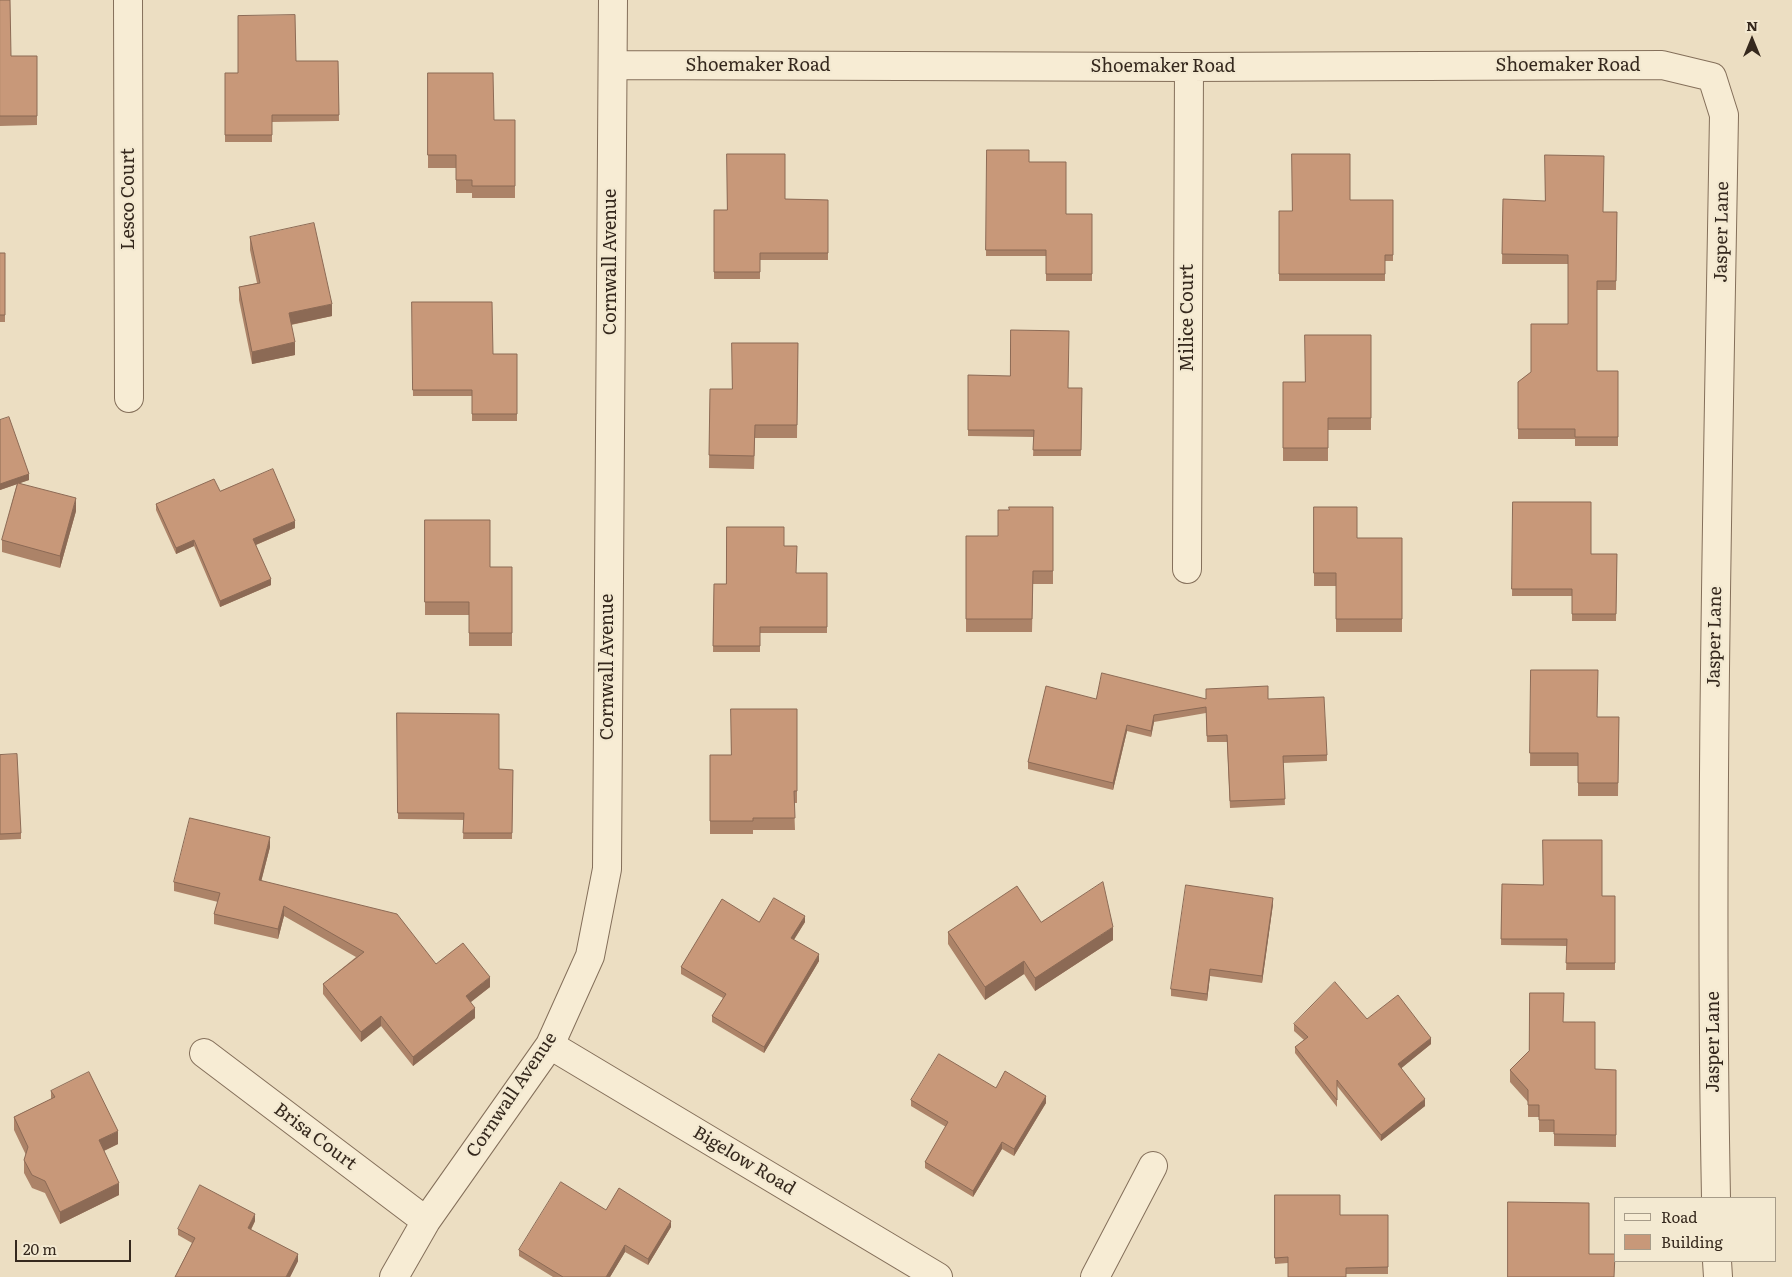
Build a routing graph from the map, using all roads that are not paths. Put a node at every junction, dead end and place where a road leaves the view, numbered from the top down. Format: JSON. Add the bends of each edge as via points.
{"nodes":[{"id":1,"x":128,"y":0,"type":"edge"},
{"id":2,"x":613,"y":0,"type":"edge"},
{"id":3,"x":612,"y":66,"type":"junction"},
{"id":4,"x":1189,"y":67,"type":"junction"},
{"id":5,"x":1712,"y":76,"type":"joint"},
{"id":6,"x":129,"y":398,"type":"dead end"},
{"id":7,"x":1187,"y":569,"type":"dead end"},
{"id":8,"x":550,"y":1045,"type":"junction"},
{"id":9,"x":204,"y":1053,"type":"dead end"},
{"id":10,"x":1153,"y":1166,"type":"dead end"},
{"id":11,"x":1716,"y":1197,"type":"edge"},
{"id":12,"x":426,"y":1220,"type":"junction"},
{"id":13,"x":1717,"y":1262,"type":"edge"},
{"id":14,"x":394,"y":1277,"type":"edge"},
{"id":15,"x":938,"y":1277,"type":"edge"},
{"id":16,"x":1095,"y":1277,"type":"edge"},
{"id":17,"x":1718,"y":1277,"type":"edge"}],
"edges":[{"from":1,"to":6,"type":"street","name":"Lesco Court"},
{"from":2,"to":3,"type":"street","name":"Cornwall Avenue"},
{"from":3,"to":4,"type":"street","name":"Shoemaker Road"},
{"from":3,"to":8,"type":"street","name":"Cornwall Avenue","via":[[607,869],[590,956]]},
{"from":4,"to":5,"type":"street","name":"Shoemaker Road","via":[[1662,66]]},
{"from":4,"to":7,"type":"street","name":"Milice Court"},
{"from":5,"to":11,"type":"street","name":"Jasper Lane","via":[[1724,115],[1713,766]]},
{"from":8,"to":12,"type":"street","name":"Cornwall Avenue"},
{"from":8,"to":15,"type":"street","name":"Bigelow Road"},
{"from":9,"to":12,"type":"street","name":"Brisa Court"},
{"from":10,"to":16,"type":"street"},
{"from":12,"to":14,"type":"street","name":"Cornwall Avenue"},
{"from":13,"to":17,"type":"street"}]}
